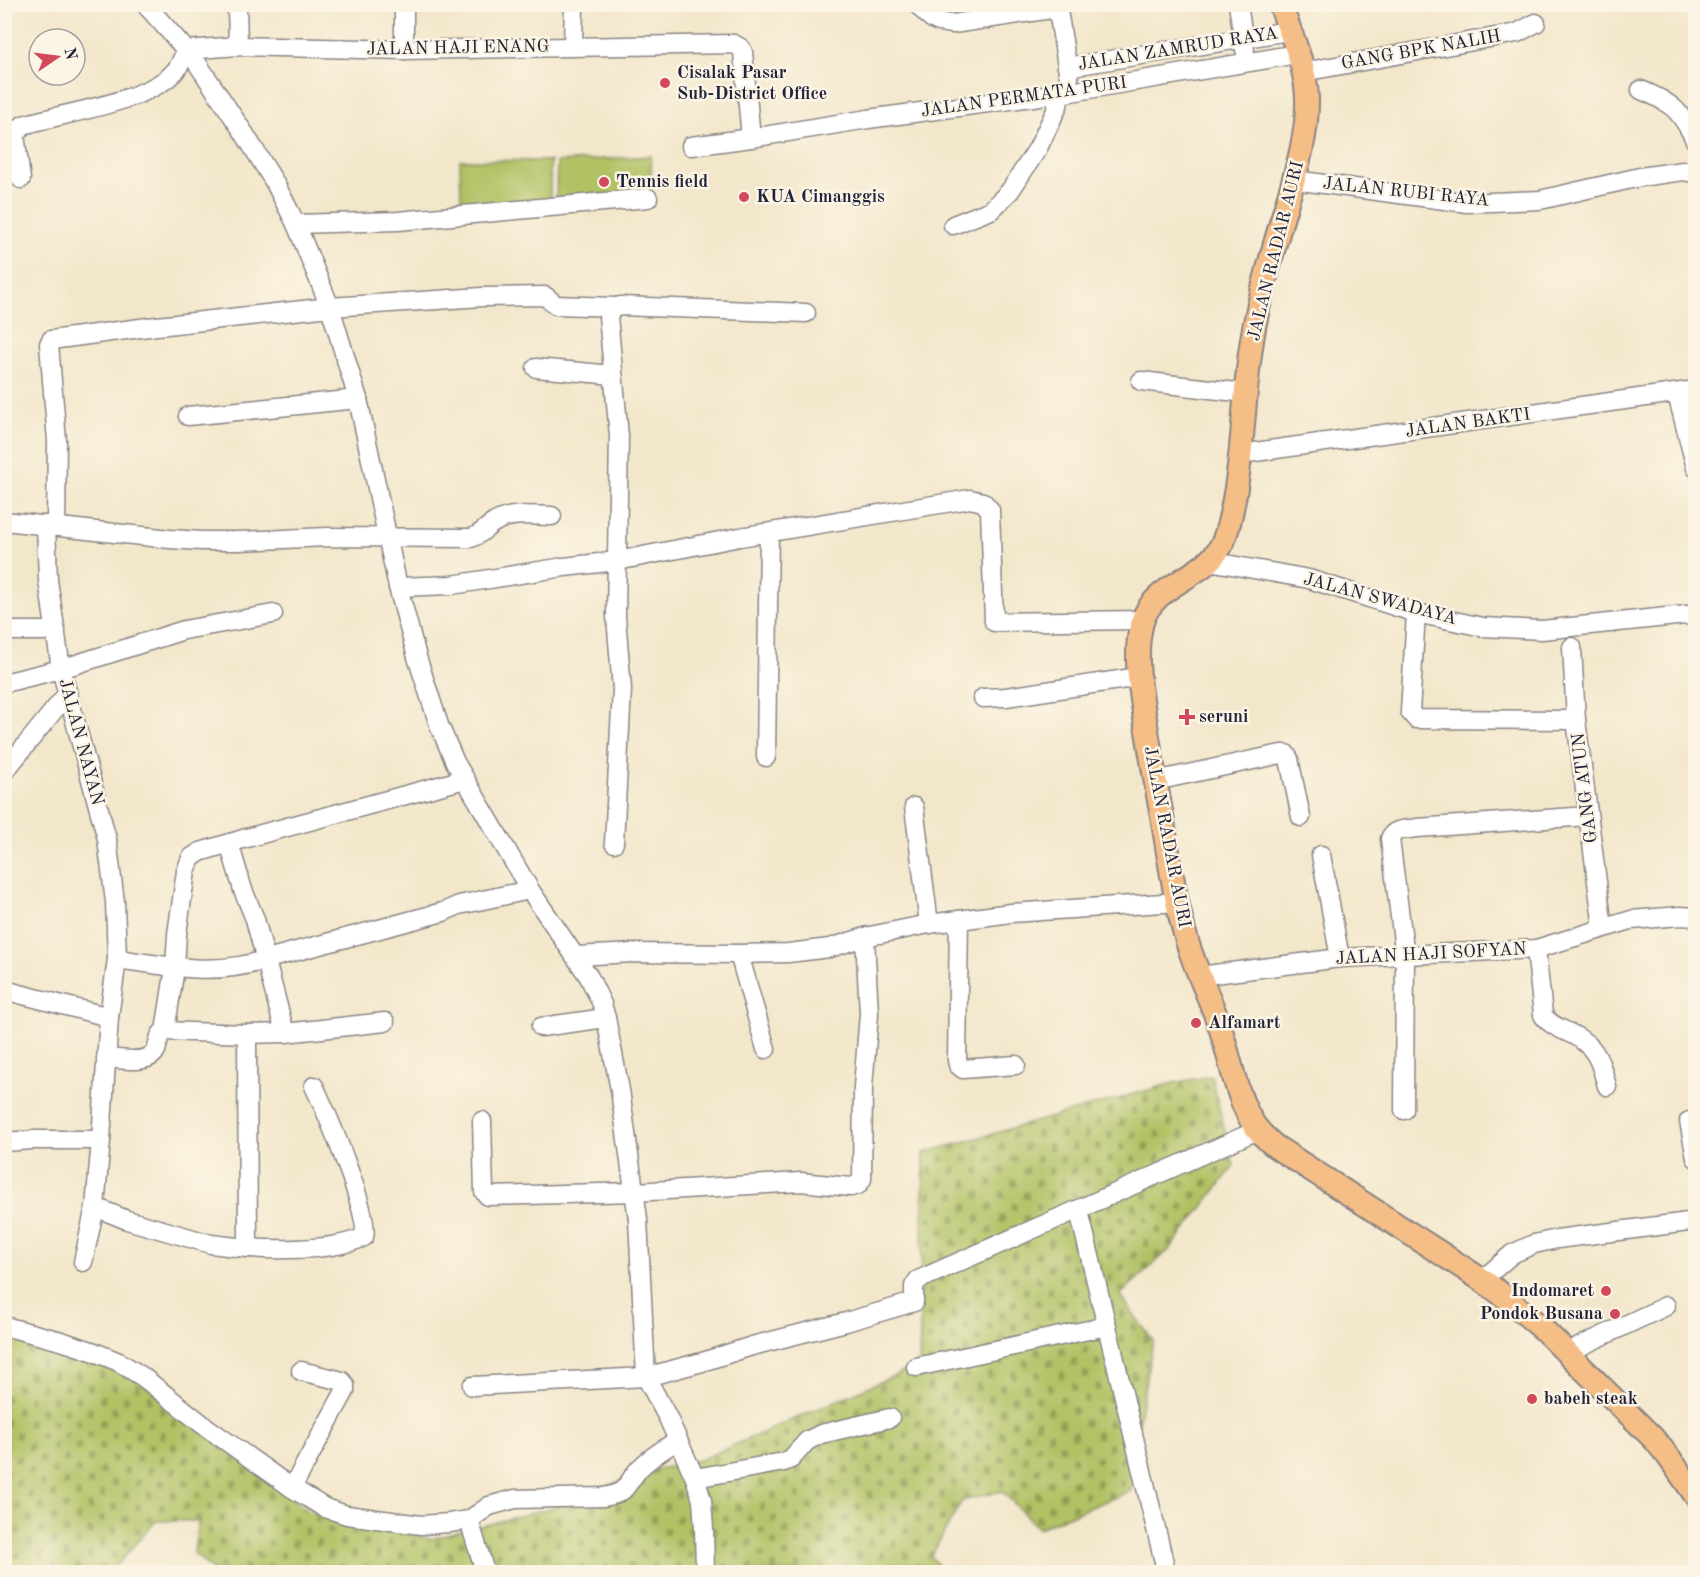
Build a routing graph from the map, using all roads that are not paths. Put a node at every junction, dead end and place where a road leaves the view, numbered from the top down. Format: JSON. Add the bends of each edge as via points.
{"nodes":[{"id":1,"x":145,"y":4,"type":"edge"},
{"id":2,"x":237,"y":4,"type":"edge"},
{"id":3,"x":404,"y":4,"type":"edge"},
{"id":4,"x":574,"y":4,"type":"edge"},
{"id":5,"x":1238,"y":4,"type":"edge"},
{"id":6,"x":1280,"y":4,"type":"edge"},
{"id":7,"x":918,"y":5,"type":"edge"},
{"id":8,"x":1058,"y":6,"type":"edge"},
{"id":9,"x":1536,"y":22,"type":"dead end"},
{"id":10,"x":1289,"y":31,"type":"junction"},
{"id":11,"x":1242,"y":38,"type":"junction"},
{"id":12,"x":238,"y":46,"type":"junction"},
{"id":13,"x":573,"y":46,"type":"junction"},
{"id":14,"x":186,"y":50,"type":"junction"},
{"id":15,"x":404,"y":50,"type":"junction"},
{"id":16,"x":1247,"y":62,"type":"junction"},
{"id":17,"x":1300,"y":63,"type":"junction"},
{"id":18,"x":1067,"y":83,"type":"junction"},
{"id":19,"x":1641,"y":90,"type":"dead end"},
{"id":20,"x":751,"y":138,"type":"junction"},
{"id":21,"x":1695,"y":142,"type":"edge"},
{"id":22,"x":691,"y":146,"type":"dead end"},
{"id":23,"x":1695,"y":173,"type":"edge"},
{"id":24,"x":21,"y":179,"type":"dead end"},
{"id":25,"x":1294,"y":180,"type":"junction"},
{"id":26,"x":648,"y":198,"type":"dead end"},
{"id":27,"x":296,"y":224,"type":"junction"},
{"id":28,"x":952,"y":225,"type":"dead end"},
{"id":29,"x":330,"y":307,"type":"junction"},
{"id":30,"x":615,"y":307,"type":"junction"},
{"id":31,"x":806,"y":313,"type":"dead end"},
{"id":32,"x":536,"y":368,"type":"dead end"},
{"id":33,"x":613,"y":375,"type":"junction"},
{"id":34,"x":1141,"y":381,"type":"dead end"},
{"id":35,"x":1686,"y":392,"type":"edge"},
{"id":36,"x":1245,"y":393,"type":"junction"},
{"id":37,"x":358,"y":399,"type":"junction"},
{"id":38,"x":188,"y":416,"type":"dead end"},
{"id":39,"x":1241,"y":454,"type":"junction"},
{"id":40,"x":1695,"y":468,"type":"edge"},
{"id":41,"x":552,"y":516,"type":"dead end"},
{"id":42,"x":4,"y":521,"type":"edge"},
{"id":43,"x":51,"y":526,"type":"junction"},
{"id":44,"x":769,"y":532,"type":"junction"},
{"id":45,"x":387,"y":538,"type":"junction"},
{"id":46,"x":617,"y":561,"type":"junction"},
{"id":47,"x":1209,"y":561,"type":"junction"},
{"id":48,"x":398,"y":587,"type":"junction"},
{"id":49,"x":1416,"y":613,"type":"junction"},
{"id":50,"x":273,"y":614,"type":"dead end"},
{"id":51,"x":1695,"y":616,"type":"edge"},
{"id":52,"x":1143,"y":620,"type":"junction"},
{"id":53,"x":4,"y":631,"type":"edge"},
{"id":54,"x":56,"y":632,"type":"junction"},
{"id":55,"x":1572,"y":646,"type":"dead end"},
{"id":56,"x":61,"y":669,"type":"junction"},
{"id":57,"x":1139,"y":677,"type":"junction"},
{"id":58,"x":4,"y":683,"type":"edge"},
{"id":59,"x":67,"y":694,"type":"junction"},
{"id":60,"x":982,"y":699,"type":"dead end"},
{"id":61,"x":1576,"y":720,"type":"junction"},
{"id":62,"x":766,"y":757,"type":"dead end"},
{"id":63,"x":4,"y":772,"type":"edge"},
{"id":64,"x":465,"y":780,"type":"junction"},
{"id":65,"x":1155,"y":781,"type":"junction"},
{"id":66,"x":914,"y":807,"type":"dead end"},
{"id":67,"x":1588,"y":816,"type":"junction"},
{"id":68,"x":1301,"y":817,"type":"dead end"},
{"id":69,"x":229,"y":843,"type":"junction"},
{"id":70,"x":614,"y":843,"type":"dead end"},
{"id":71,"x":1321,"y":855,"type":"dead end"},
{"id":72,"x":530,"y":890,"type":"junction"},
{"id":73,"x":1178,"y":902,"type":"junction"},
{"id":74,"x":1695,"y":917,"type":"edge"},
{"id":75,"x":959,"y":920,"type":"junction"},
{"id":76,"x":928,"y":924,"type":"junction"},
{"id":77,"x":1603,"y":928,"type":"junction"},
{"id":78,"x":865,"y":937,"type":"junction"},
{"id":79,"x":1536,"y":949,"type":"junction"},
{"id":80,"x":740,"y":954,"type":"junction"},
{"id":81,"x":576,"y":956,"type":"junction"},
{"id":82,"x":1406,"y":956,"type":"junction"},
{"id":83,"x":1340,"y":958,"type":"junction"},
{"id":84,"x":117,"y":959,"type":"junction"},
{"id":85,"x":267,"y":959,"type":"junction"},
{"id":86,"x":175,"y":968,"type":"junction"},
{"id":87,"x":1199,"y":976,"type":"junction"},
{"id":88,"x":4,"y":990,"type":"edge"},
{"id":89,"x":109,"y":1017,"type":"junction"},
{"id":90,"x":606,"y":1018,"type":"junction"},
{"id":91,"x":385,"y":1022,"type":"dead end"},
{"id":92,"x":541,"y":1027,"type":"dead end"},
{"id":93,"x":165,"y":1031,"type":"junction"},
{"id":94,"x":285,"y":1033,"type":"junction"},
{"id":95,"x":247,"y":1034,"type":"junction"},
{"id":96,"x":765,"y":1049,"type":"dead end"},
{"id":97,"x":106,"y":1058,"type":"junction"},
{"id":98,"x":1016,"y":1065,"type":"dead end"},
{"id":99,"x":314,"y":1086,"type":"dead end"},
{"id":100,"x":1607,"y":1086,"type":"dead end"},
{"id":101,"x":1404,"y":1110,"type":"dead end"},
{"id":102,"x":482,"y":1121,"type":"dead end"},
{"id":103,"x":1689,"y":1121,"type":"dead end"},
{"id":104,"x":1258,"y":1130,"type":"junction"},
{"id":105,"x":101,"y":1140,"type":"junction"},
{"id":106,"x":4,"y":1142,"type":"edge"},
{"id":107,"x":1695,"y":1158,"type":"edge"},
{"id":108,"x":634,"y":1192,"type":"junction"},
{"id":109,"x":95,"y":1207,"type":"junction"},
{"id":110,"x":1079,"y":1210,"type":"junction"},
{"id":111,"x":1695,"y":1221,"type":"edge"},
{"id":112,"x":248,"y":1248,"type":"junction"},
{"id":113,"x":83,"y":1262,"type":"dead end"},
{"id":114,"x":1482,"y":1280,"type":"junction"},
{"id":115,"x":1666,"y":1306,"type":"dead end"},
{"id":116,"x":4,"y":1326,"type":"edge"},
{"id":117,"x":1107,"y":1326,"type":"junction"},
{"id":118,"x":1566,"y":1353,"type":"junction"},
{"id":119,"x":916,"y":1367,"type":"dead end"},
{"id":120,"x":301,"y":1371,"type":"dead end"},
{"id":121,"x":646,"y":1377,"type":"junction"},
{"id":122,"x":472,"y":1386,"type":"dead end"},
{"id":123,"x":890,"y":1418,"type":"dead end"},
{"id":124,"x":678,"y":1440,"type":"junction"},
{"id":125,"x":695,"y":1478,"type":"junction"},
{"id":126,"x":292,"y":1488,"type":"junction"},
{"id":127,"x":1695,"y":1496,"type":"edge"},
{"id":128,"x":469,"y":1520,"type":"junction"},
{"id":129,"x":1164,"y":1562,"type":"dead end"},
{"id":130,"x":485,"y":1572,"type":"edge"},
{"id":131,"x":705,"y":1572,"type":"edge"}],
"edges":[{"from":1,"to":14,"type":"street"},
{"from":2,"to":12,"type":"street"},
{"from":3,"to":15,"type":"street"},
{"from":4,"to":13,"type":"street"},
{"from":5,"to":11,"type":"street"},
{"from":6,"to":10,"type":"main road","name":"JALAN RADAR AURI"},
{"from":7,"to":8,"type":"street","via":[[939,23],[953,24]]},
{"from":8,"to":18,"type":"street"},
{"from":9,"to":17,"type":"street","name":"GANG BPK NALIH","via":[[1517,33]]},
{"from":10,"to":11,"type":"street","name":"JALAN ZAMRUD RAYA"},
{"from":10,"to":17,"type":"main road","name":"JALAN RADAR AURI"},
{"from":11,"to":16,"type":"street"},
{"from":11,"to":18,"type":"street","name":"JALAN ZAMRUD RAYA"},
{"from":12,"to":14,"type":"street","name":"JALAN HAJI ENANG"},
{"from":12,"to":15,"type":"street","name":"JALAN HAJI ENANG"},
{"from":13,"to":15,"type":"street","name":"JALAN HAJI ENANG"},
{"from":13,"to":20,"type":"street","name":"JALAN HAJI ENANG","via":[[738,46],[743,52]]},
{"from":14,"to":24,"type":"street","via":[[176,71],[154,88],[23,125],[15,135]]},
{"from":14,"to":27,"type":"street","via":[[244,133]]},
{"from":16,"to":17,"type":"street","name":"JALAN PERMATA PURI"},
{"from":16,"to":18,"type":"street","name":"JALAN PERMATA PURI"},
{"from":17,"to":25,"type":"main road","name":"JALAN RADAR AURI","via":[[1307,98],[1306,119]]},
{"from":18,"to":20,"type":"street","name":"JALAN PERMATA PURI"},
{"from":18,"to":28,"type":"street","via":[[1038,148],[1011,191],[992,210]]},
{"from":19,"to":21,"type":"street","via":[[1670,104]]},
{"from":20,"to":22,"type":"street","name":"JALAN PERMATA PURI"},
{"from":23,"to":25,"type":"street","name":"JALAN RUBI RAYA","via":[[1640,177],[1540,200],[1467,203]]},
{"from":25,"to":36,"type":"main road","name":"JALAN RADAR AURI","via":[[1256,320]]},
{"from":26,"to":27,"type":"street","via":[[408,221]]},
{"from":27,"to":29,"type":"street"},
{"from":29,"to":30,"type":"street","via":[[544,296],[556,305]]},
{"from":29,"to":37,"type":"street"},
{"from":29,"to":43,"type":"street","name":"JALAN NAYAN","via":[[50,342],[57,441]]},
{"from":30,"to":31,"type":"street"},
{"from":30,"to":33,"type":"street","via":[[608,316]]},
{"from":32,"to":33,"type":"street"},
{"from":33,"to":46,"type":"street","via":[[619,436]]},
{"from":34,"to":36,"type":"street"},
{"from":35,"to":39,"type":"street","name":"JALAN BAKTI"},
{"from":35,"to":40,"type":"street"},
{"from":36,"to":39,"type":"main road","name":"JALAN RADAR AURI"},
{"from":37,"to":38,"type":"street"},
{"from":37,"to":45,"type":"street"},
{"from":39,"to":47,"type":"main road","name":"JALAN RADAR AURI","via":[[1226,533]]},
{"from":41,"to":45,"type":"street","via":[[511,516],[471,538]]},
{"from":42,"to":43,"type":"street"},
{"from":43,"to":45,"type":"street","via":[[202,541]]},
{"from":43,"to":54,"type":"street","name":"JALAN NAYAN","via":[[48,580]]},
{"from":44,"to":46,"type":"street"},
{"from":44,"to":52,"type":"street","via":[[984,501],[990,510],[994,622]]},
{"from":44,"to":62,"type":"street"},
{"from":45,"to":48,"type":"street"},
{"from":46,"to":48,"type":"street","via":[[452,585]]},
{"from":46,"to":70,"type":"street","via":[[616,617],[622,689]]},
{"from":47,"to":49,"type":"street","name":"JALAN SWADAYA","via":[[1309,579]]},
{"from":47,"to":52,"type":"main road","name":"JALAN RADAR AURI","via":[[1161,595]]},
{"from":48,"to":64,"type":"street","via":[[439,724]]},
{"from":49,"to":51,"type":"street","name":"JALAN SWADAYA","via":[[1483,627],[1542,630]]},
{"from":49,"to":61,"type":"street","via":[[1410,712],[1416,719]]},
{"from":50,"to":56,"type":"street","via":[[184,630]]},
{"from":52,"to":57,"type":"main road","name":"JALAN RADAR AURI"},
{"from":53,"to":54,"type":"street"},
{"from":54,"to":56,"type":"street","name":"JALAN NAYAN"},
{"from":55,"to":61,"type":"street","name":"GANG ATUN"},
{"from":56,"to":58,"type":"street"},
{"from":56,"to":59,"type":"street","name":"JALAN NAYAN"},
{"from":57,"to":60,"type":"street"},
{"from":57,"to":65,"type":"main road","name":"JALAN RADAR AURI"},
{"from":59,"to":63,"type":"street"},
{"from":59,"to":84,"type":"street","name":"JALAN NAYAN","via":[[106,839],[115,902]]},
{"from":61,"to":67,"type":"street","name":"GANG ATUN"},
{"from":64,"to":69,"type":"street"},
{"from":64,"to":72,"type":"street"},
{"from":65,"to":68,"type":"street","via":[[1286,754]]},
{"from":65,"to":73,"type":"main road","name":"JALAN RADAR AURI"},
{"from":66,"to":76,"type":"street"},
{"from":67,"to":77,"type":"street","name":"GANG ATUN"},
{"from":67,"to":82,"type":"street","via":[[1395,832],[1390,839]]},
{"from":69,"to":85,"type":"street"},
{"from":69,"to":86,"type":"street","via":[[195,854],[189,862]]},
{"from":71,"to":83,"type":"street"},
{"from":72,"to":81,"type":"street"},
{"from":72,"to":85,"type":"street","via":[[459,905]]},
{"from":73,"to":75,"type":"street"},
{"from":73,"to":87,"type":"main road","name":"JALAN RADAR AURI"},
{"from":74,"to":77,"type":"street","name":"JALAN HAJI SOFYAN","via":[[1631,920]]},
{"from":75,"to":76,"type":"street"},
{"from":75,"to":98,"type":"street","via":[[958,1065],[963,1069]]},
{"from":76,"to":78,"type":"street"},
{"from":77,"to":79,"type":"street","name":"JALAN HAJI SOFYAN"},
{"from":78,"to":80,"type":"street","via":[[830,948]]},
{"from":78,"to":108,"type":"street","via":[[869,1014],[862,1179],[858,1185],[800,1182]]},
{"from":79,"to":82,"type":"street","name":"JALAN HAJI SOFYAN"},
{"from":79,"to":100,"type":"street","via":[[1544,1017],[1591,1047]]},
{"from":80,"to":81,"type":"street"},
{"from":80,"to":96,"type":"street"},
{"from":81,"to":90,"type":"street","via":[[596,990]]},
{"from":82,"to":83,"type":"street","name":"JALAN HAJI SOFYAN"},
{"from":82,"to":101,"type":"street"},
{"from":83,"to":87,"type":"street","name":"JALAN HAJI SOFYAN"},
{"from":84,"to":86,"type":"street"},
{"from":84,"to":89,"type":"street","name":"JALAN NAYAN"},
{"from":85,"to":86,"type":"street","via":[[224,969]]},
{"from":85,"to":94,"type":"street"},
{"from":86,"to":93,"type":"street"},
{"from":87,"to":104,"type":"main road","name":"JALAN RADAR AURI","via":[[1220,1026],[1239,1091]]},
{"from":88,"to":89,"type":"street"},
{"from":89,"to":97,"type":"street","name":"JALAN NAYAN"},
{"from":90,"to":92,"type":"street"},
{"from":90,"to":108,"type":"street"},
{"from":91,"to":94,"type":"street"},
{"from":93,"to":95,"type":"street"},
{"from":93,"to":97,"type":"street","via":[[160,1034],[153,1056],[143,1060]]},
{"from":94,"to":95,"type":"street"},
{"from":95,"to":112,"type":"street"},
{"from":97,"to":105,"type":"street","name":"JALAN NAYAN"},
{"from":99,"to":112,"type":"street","via":[[337,1138],[366,1233],[361,1238],[322,1247]]},
{"from":102,"to":108,"type":"street","via":[[484,1192],[488,1196]]},
{"from":103,"to":107,"type":"street"},
{"from":104,"to":110,"type":"street"},
{"from":104,"to":114,"type":"main road","name":"JALAN RADAR AURI","via":[[1276,1147]]},
{"from":105,"to":106,"type":"street"},
{"from":105,"to":109,"type":"street","name":"JALAN NAYAN"},
{"from":108,"to":121,"type":"street"},
{"from":109,"to":112,"type":"street","via":[[211,1244]]},
{"from":109,"to":113,"type":"street","name":"JALAN NAYAN"},
{"from":110,"to":117,"type":"street"},
{"from":110,"to":121,"type":"street","via":[[918,1280],[914,1302]]},
{"from":111,"to":114,"type":"street","via":[[1534,1244],[1512,1254]]},
{"from":114,"to":118,"type":"main road","name":"JALAN RADAR AURI","via":[[1530,1317]]},
{"from":115,"to":118,"type":"street"},
{"from":116,"to":126,"type":"street","via":[[119,1362]]},
{"from":117,"to":119,"type":"street"},
{"from":117,"to":129,"type":"street"},
{"from":118,"to":127,"type":"main road","name":"JALAN RADAR AURI","via":[[1653,1438]]},
{"from":120,"to":126,"type":"street","via":[[342,1381],[345,1390]]},
{"from":121,"to":122,"type":"street"},
{"from":121,"to":124,"type":"street"},
{"from":123,"to":125,"type":"street","via":[[821,1434],[784,1462]]},
{"from":124,"to":125,"type":"street"},
{"from":124,"to":128,"type":"street","via":[[656,1454],[623,1491],[613,1496],[515,1499],[489,1506]]},
{"from":125,"to":131,"type":"street","via":[[702,1500]]},
{"from":126,"to":128,"type":"street","via":[[325,1508],[347,1515],[421,1525]]},
{"from":128,"to":130,"type":"street"}]}
